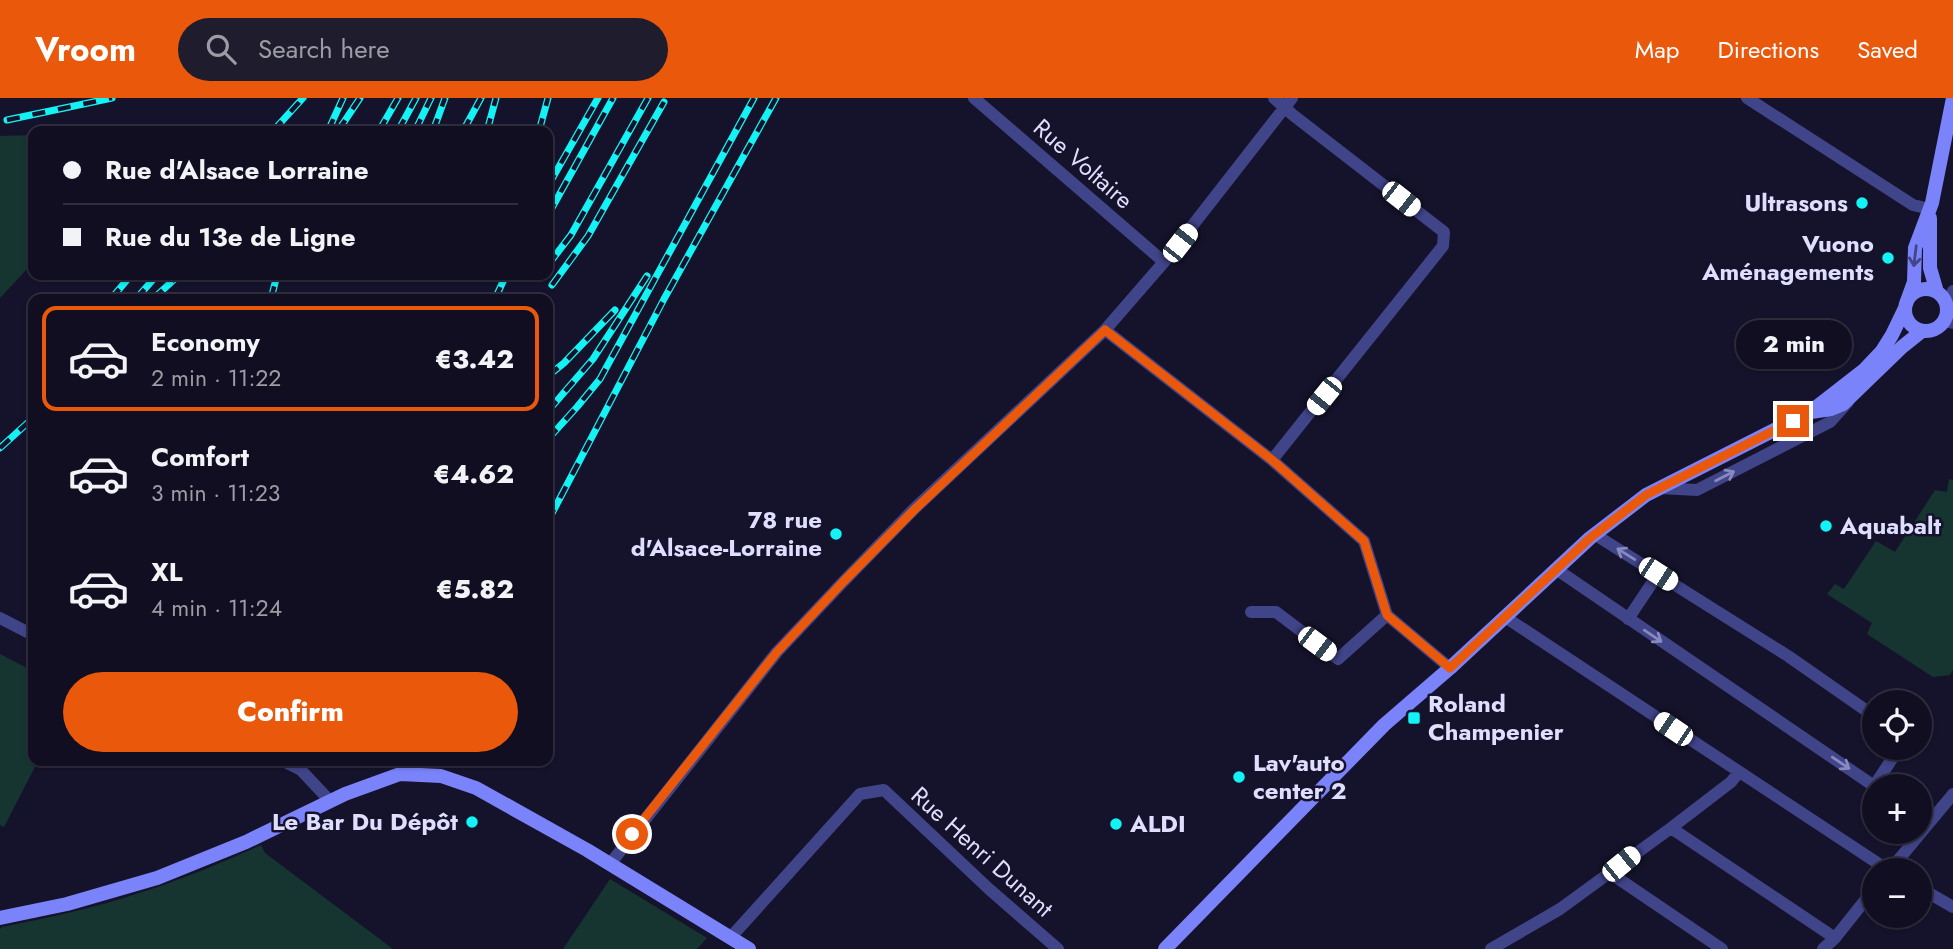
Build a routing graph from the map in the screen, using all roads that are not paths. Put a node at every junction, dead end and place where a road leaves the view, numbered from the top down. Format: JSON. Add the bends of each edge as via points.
{"nodes":[{"id":1,"x":974,"y":98,"type":"edge"},
{"id":2,"x":1274,"y":98,"type":"edge"},
{"id":3,"x":1747,"y":98,"type":"edge"},
{"id":4,"x":1953,"y":98,"type":"edge"},
{"id":5,"x":1289,"y":103,"type":"edge"},
{"id":6,"x":1931,"y":206,"type":"junction"},
{"id":7,"x":1164,"y":262,"type":"junction"},
{"id":8,"x":1937,"y":292,"type":"junction"},
{"id":9,"x":1905,"y":306,"type":"junction"},
{"id":10,"x":1949,"y":310,"type":"edge"},
{"id":11,"x":1105,"y":330,"type":"junction"},
{"id":12,"x":1922,"y":331,"type":"junction"},
{"id":13,"x":1854,"y":395,"type":"junction"},
{"id":14,"x":1810,"y":412,"type":"junction"},
{"id":15,"x":1272,"y":460,"type":"junction"},
{"id":16,"x":1660,"y":488,"type":"junction"},
{"id":17,"x":1594,"y":534,"type":"junction"},
{"id":18,"x":1556,"y":569,"type":"junction"},
{"id":19,"x":1658,"y":574,"type":"junction"},
{"id":20,"x":1251,"y":612,"type":"dead end"},
{"id":21,"x":1387,"y":615,"type":"junction"},
{"id":22,"x":1505,"y":617,"type":"junction"},
{"id":23,"x":0,"y":618,"type":"edge"},
{"id":24,"x":1628,"y":619,"type":"junction"},
{"id":25,"x":28,"y":632,"type":"edge"},
{"id":26,"x":1450,"y":668,"type":"junction"},
{"id":27,"x":1862,"y":708,"type":"edge"},
{"id":28,"x":293,"y":766,"type":"edge"},
{"id":29,"x":1739,"y":772,"type":"junction"},
{"id":30,"x":1862,"y":778,"type":"edge"},
{"id":31,"x":1953,"y":794,"type":"edge"},
{"id":32,"x":330,"y":801,"type":"junction"},
{"id":33,"x":1932,"y":814,"type":"edge"},
{"id":34,"x":1671,"y":828,"type":"junction"},
{"id":35,"x":1871,"y":858,"type":"edge"},
{"id":36,"x":610,"y":863,"type":"junction"},
{"id":37,"x":1611,"y":873,"type":"junction"},
{"id":38,"x":1932,"y":895,"type":"edge"},
{"id":39,"x":1862,"y":904,"type":"edge"},
{"id":40,"x":1953,"y":907,"type":"edge"},
{"id":41,"x":0,"y":918,"type":"edge"},
{"id":42,"x":731,"y":937,"type":"junction"},
{"id":43,"x":1835,"y":938,"type":"junction"},
{"id":44,"x":749,"y":949,"type":"edge"},
{"id":45,"x":1058,"y":949,"type":"edge"},
{"id":46,"x":1165,"y":949,"type":"edge"},
{"id":47,"x":1491,"y":949,"type":"edge"},
{"id":48,"x":1722,"y":949,"type":"edge"},
{"id":49,"x":1823,"y":949,"type":"edge"}],
"edges":[{"from":1,"to":7,"type":"street","name":"Rue Voltaire"},
{"from":2,"to":5,"type":"street"},
{"from":3,"to":6,"type":"street","via":[[1913,205]]},
{"from":4,"to":6,"type":"main road"},
{"from":5,"to":7,"type":"street"},
{"from":5,"to":15,"type":"street","via":[[1444,232],[1443,246]]},
{"from":6,"to":8,"type":"main road","via":[[1930,268]]},
{"from":6,"to":9,"type":"main road","one_way":true,"via":[[1915,248],[1914,282]]},
{"from":7,"to":11,"type":"street"},
{"from":8,"to":9,"type":"main road","via":[[1917,291]]},
{"from":8,"to":10,"type":"main road"},
{"from":9,"to":12,"type":"main road","via":[[1910,323]]},
{"from":9,"to":14,"type":"main road","via":[[1882,351]]},
{"from":10,"to":12,"type":"main road","via":[[1934,329]]},
{"from":11,"to":15,"type":"street"},
{"from":11,"to":36,"type":"street","via":[[914,510],[786,642]]},
{"from":12,"to":13,"type":"main road"},
{"from":13,"to":14,"type":"main road","via":[[1843,404]]},
{"from":16,"to":13,"type":"street","one_way":true,"via":[[1697,490],[1830,422]]},
{"from":14,"to":16,"type":"main road"},
{"from":15,"to":21,"type":"street","via":[[1364,541]]},
{"from":16,"to":17,"type":"main road"},
{"from":17,"to":18,"type":"main road"},
{"from":19,"to":17,"type":"street","one_way":true},
{"from":18,"to":22,"type":"main road"},
{"from":18,"to":24,"type":"street"},
{"from":19,"to":24,"type":"street"},
{"from":19,"to":27,"type":"street"},
{"from":20,"to":21,"type":"street","via":[[1276,612],[1338,659]]},
{"from":21,"to":26,"type":"street"},
{"from":22,"to":26,"type":"main road"},
{"from":22,"to":29,"type":"street"},
{"from":23,"to":25,"type":"street"},
{"from":24,"to":30,"type":"street","one_way":true},
{"from":26,"to":46,"type":"main road","via":[[1384,725]]},
{"from":28,"to":32,"type":"street"},
{"from":29,"to":34,"type":"street"},
{"from":29,"to":35,"type":"street"},
{"from":31,"to":33,"type":"street"},
{"from":32,"to":36,"type":"main road","via":[[400,774],[441,776],[476,788]]},
{"from":32,"to":41,"type":"main road","via":[[247,842],[157,878]]},
{"from":34,"to":37,"type":"street"},
{"from":34,"to":43,"type":"street"},
{"from":36,"to":42,"type":"main road"},
{"from":37,"to":47,"type":"street"},
{"from":37,"to":48,"type":"street"},
{"from":38,"to":40,"type":"street"},
{"from":39,"to":43,"type":"street"},
{"from":42,"to":44,"type":"main road"},
{"from":42,"to":45,"type":"street","name":"Rue Henri Dunant","via":[[860,794],[884,790]]},
{"from":43,"to":49,"type":"street"}]}
